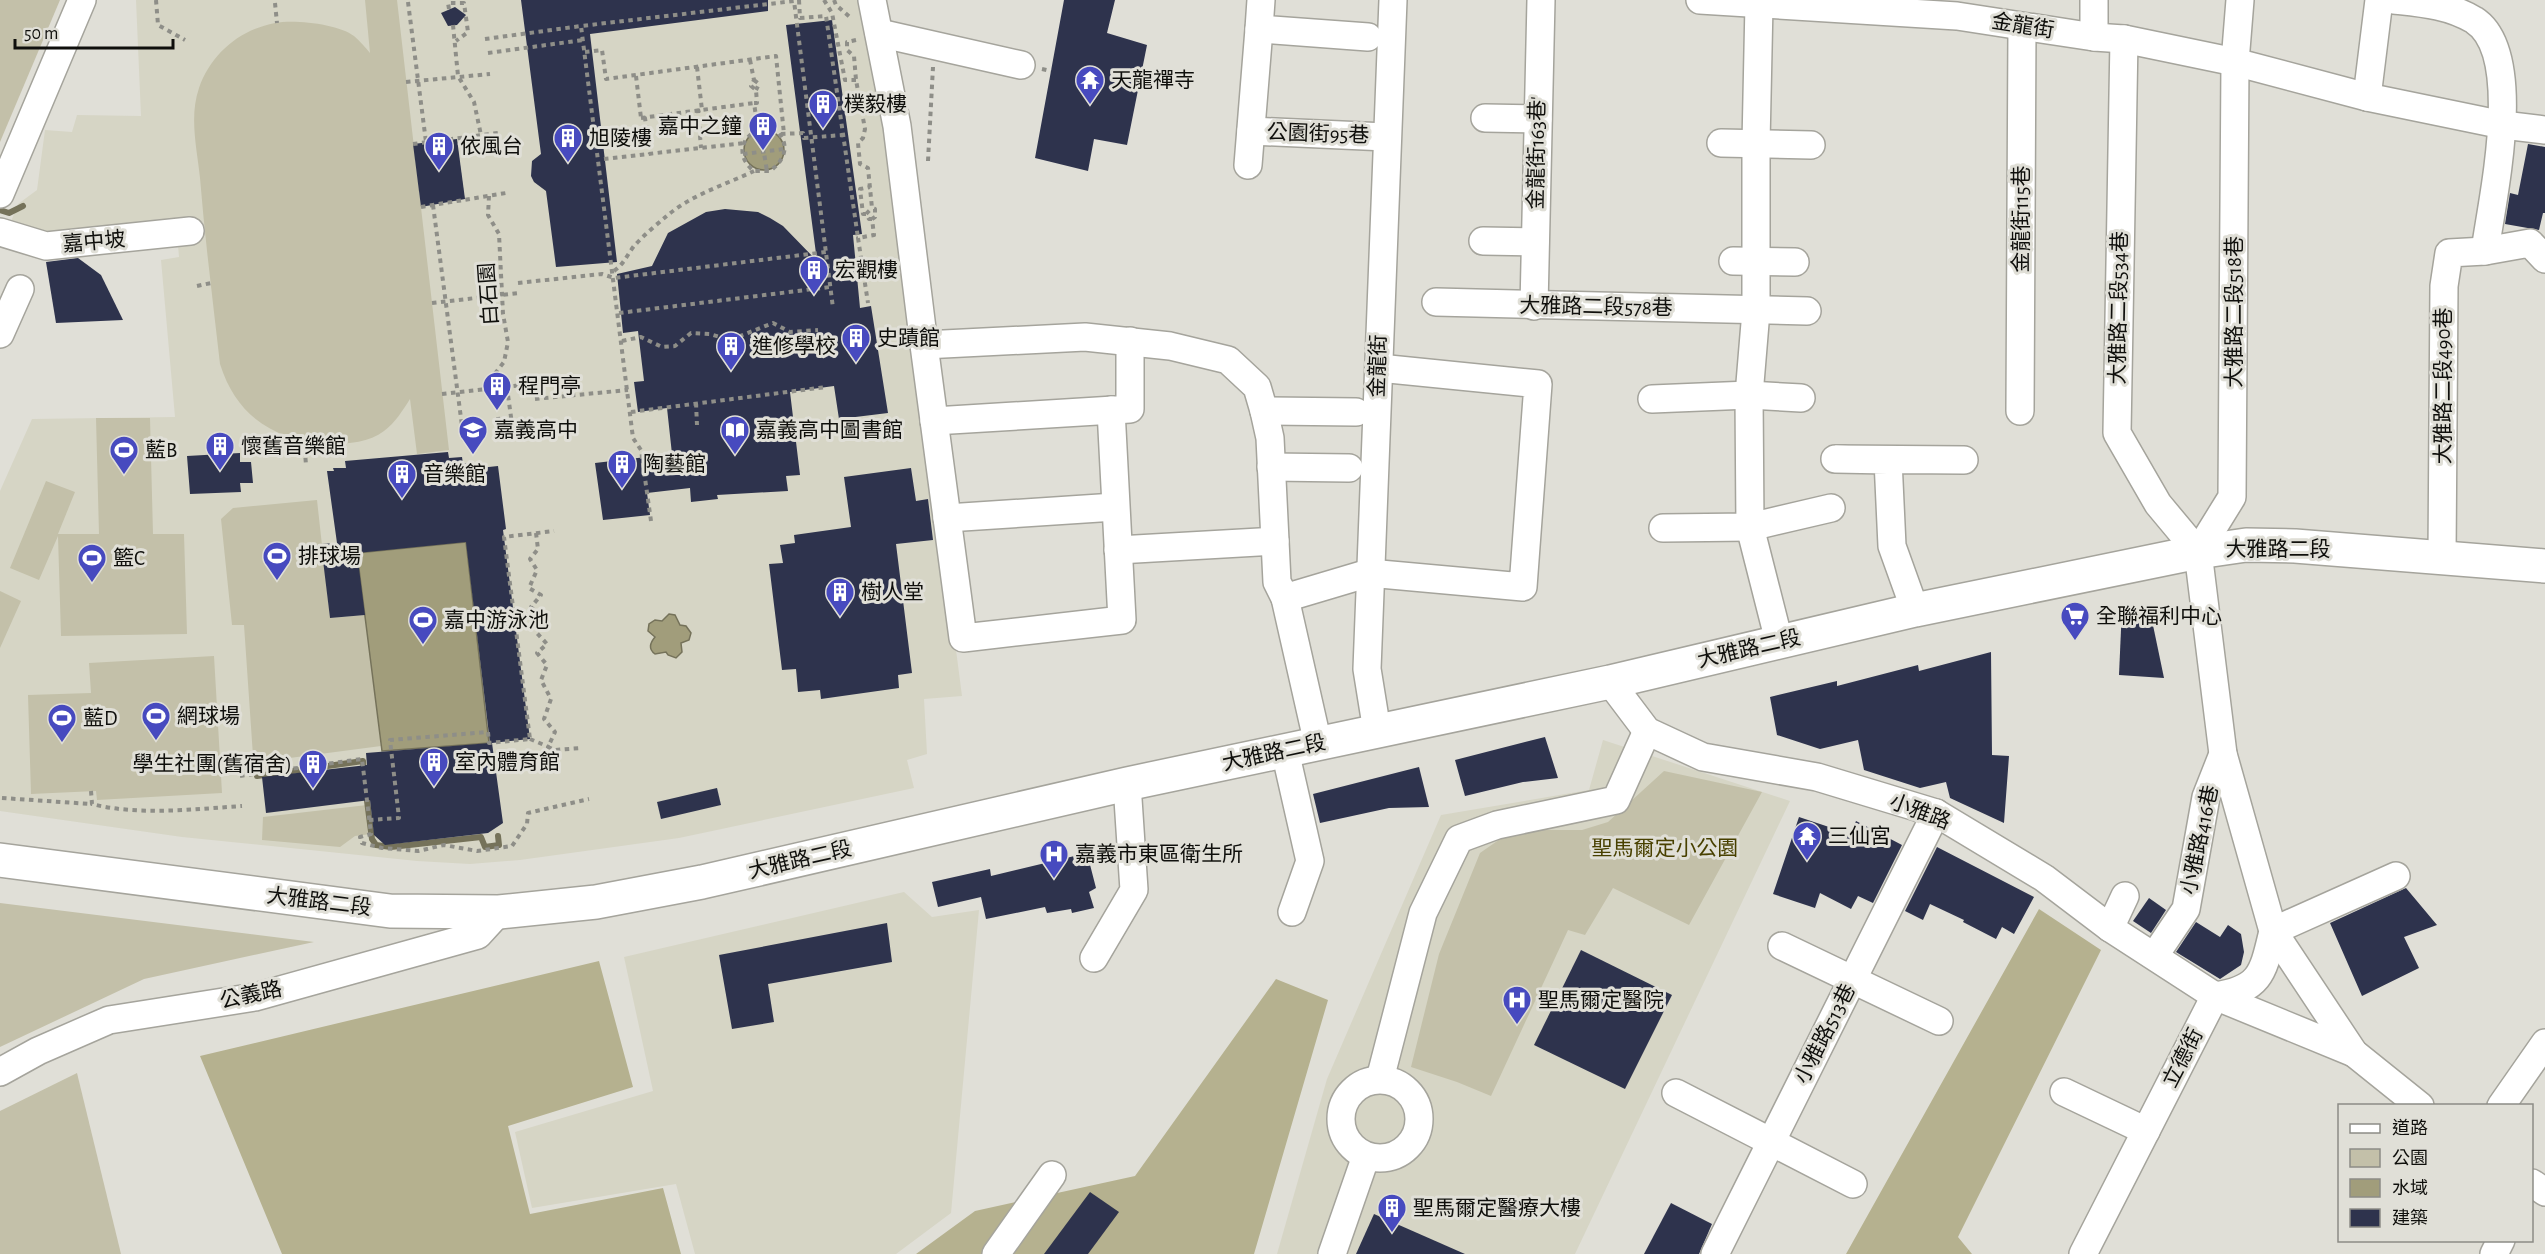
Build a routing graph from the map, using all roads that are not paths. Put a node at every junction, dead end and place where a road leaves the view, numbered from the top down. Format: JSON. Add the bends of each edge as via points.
{"nodes":[{"id":1,"x":82,"y":0,"type":"edge"},
{"id":2,"x":872,"y":0,"type":"edge"},
{"id":3,"x":1261,"y":0,"type":"edge"},
{"id":4,"x":1393,"y":0,"type":"edge"},
{"id":5,"x":1541,"y":0,"type":"edge"},
{"id":6,"x":1700,"y":0,"type":"edge"},
{"id":7,"x":2094,"y":0,"type":"edge"},
{"id":8,"x":2240,"y":0,"type":"edge"},
{"id":9,"x":2379,"y":0,"type":"edge"},
{"id":10,"x":2394,"y":0,"type":"edge"},
{"id":11,"x":1759,"y":4,"type":"junction"},
{"id":12,"x":1957,"y":8,"type":"edge"},
{"id":13,"x":2022,"y":27,"type":"junction"},
{"id":14,"x":1259,"y":29,"type":"junction"},
{"id":15,"x":1368,"y":37,"type":"dead end"},
{"id":16,"x":2094,"y":37,"type":"junction"},
{"id":17,"x":863,"y":39,"type":"junction"},
{"id":18,"x":2124,"y":39,"type":"junction"},
{"id":19,"x":2235,"y":62,"type":"junction"},
{"id":20,"x":1021,"y":64,"type":"dead end"},
{"id":21,"x":2367,"y":97,"type":"junction"},
{"id":22,"x":1485,"y":118,"type":"dead end"},
{"id":23,"x":1538,"y":119,"type":"junction"},
{"id":24,"x":2503,"y":125,"type":"junction"},
{"id":25,"x":2545,"y":130,"type":"edge"},
{"id":26,"x":1251,"y":131,"type":"junction"},
{"id":27,"x":1386,"y":136,"type":"junction"},
{"id":28,"x":1721,"y":143,"type":"dead end"},
{"id":29,"x":1756,"y":143,"type":"junction"},
{"id":30,"x":1811,"y":145,"type":"dead end"},
{"id":31,"x":1248,"y":165,"type":"dead end"},
{"id":32,"x":0,"y":194,"type":"edge"},
{"id":33,"x":190,"y":231,"type":"dead end"},
{"id":34,"x":0,"y":232,"type":"edge"},
{"id":35,"x":1483,"y":241,"type":"dead end"},
{"id":36,"x":1535,"y":242,"type":"junction"},
{"id":37,"x":2485,"y":251,"type":"junction"},
{"id":38,"x":2543,"y":254,"type":"edge"},
{"id":39,"x":1744,"y":261,"type":"junction"},
{"id":40,"x":1795,"y":261,"type":"dead end"},
{"id":41,"x":20,"y":290,"type":"dead end"},
{"id":42,"x":1436,"y":302,"type":"dead end"},
{"id":43,"x":1534,"y":306,"type":"junction"},
{"id":44,"x":1756,"y":311,"type":"junction"},
{"id":45,"x":1807,"y":311,"type":"dead end"},
{"id":46,"x":0,"y":334,"type":"edge"},
{"id":47,"x":1130,"y":342,"type":"junction"},
{"id":48,"x":924,"y":345,"type":"junction"},
{"id":49,"x":1378,"y":368,"type":"junction"},
{"id":50,"x":1749,"y":395,"type":"junction"},
{"id":51,"x":1802,"y":398,"type":"dead end"},
{"id":52,"x":1652,"y":399,"type":"dead end"},
{"id":53,"x":1111,"y":410,"type":"junction"},
{"id":54,"x":1264,"y":411,"type":"junction"},
{"id":55,"x":2020,"y":411,"type":"dead end"},
{"id":56,"x":1356,"y":412,"type":"dead end"},
{"id":57,"x":934,"y":421,"type":"junction"},
{"id":58,"x":1964,"y":460,"type":"dead end"},
{"id":59,"x":1271,"y":466,"type":"junction"},
{"id":60,"x":1348,"y":468,"type":"dead end"},
{"id":61,"x":1115,"y":507,"type":"junction"},
{"id":62,"x":1831,"y":508,"type":"dead end"},
{"id":63,"x":947,"y":518,"type":"junction"},
{"id":64,"x":1750,"y":527,"type":"junction"},
{"id":65,"x":1663,"y":528,"type":"dead end"},
{"id":66,"x":1275,"y":541,"type":"junction"},
{"id":67,"x":1118,"y":550,"type":"junction"},
{"id":68,"x":2198,"y":552,"type":"junction"},
{"id":69,"x":2442,"y":556,"type":"junction"},
{"id":70,"x":2545,"y":566,"type":"edge"},
{"id":71,"x":1369,"y":573,"type":"junction"},
{"id":72,"x":1286,"y":598,"type":"junction"},
{"id":73,"x":1914,"y":610,"type":"junction"},
{"id":74,"x":1779,"y":641,"type":"junction"},
{"id":75,"x":1610,"y":682,"type":"junction"},
{"id":76,"x":1377,"y":730,"type":"junction"},
{"id":77,"x":1647,"y":731,"type":"junction"},
{"id":78,"x":1318,"y":744,"type":"junction"},
{"id":79,"x":1285,"y":752,"type":"junction"},
{"id":80,"x":2223,"y":754,"type":"junction"},
{"id":81,"x":1127,"y":784,"type":"junction"},
{"id":82,"x":1936,"y":813,"type":"junction"},
{"id":83,"x":0,"y":860,"type":"edge"},
{"id":84,"x":2396,"y":876,"type":"dead end"},
{"id":85,"x":2125,"y":896,"type":"dead end"},
{"id":86,"x":499,"y":912,"type":"junction"},
{"id":87,"x":1292,"y":912,"type":"dead end"},
{"id":88,"x":2110,"y":928,"type":"junction"},
{"id":89,"x":2273,"y":931,"type":"junction"},
{"id":90,"x":1782,"y":946,"type":"dead end"},
{"id":91,"x":2155,"y":955,"type":"junction"},
{"id":92,"x":1094,"y":958,"type":"dead end"},
{"id":93,"x":1852,"y":981,"type":"junction"},
{"id":94,"x":2215,"y":996,"type":"junction"},
{"id":95,"x":1939,"y":1021,"type":"dead end"},
{"id":96,"x":2545,"y":1043,"type":"edge"},
{"id":97,"x":2354,"y":1053,"type":"junction"},
{"id":98,"x":0,"y":1072,"type":"edge"},
{"id":99,"x":1380,"y":1079,"type":"junction"},
{"id":100,"x":2064,"y":1092,"type":"dead end"},
{"id":101,"x":1676,"y":1093,"type":"dead end"},
{"id":102,"x":2418,"y":1104,"type":"edge"},
{"id":103,"x":2502,"y":1104,"type":"edge"},
{"id":104,"x":2146,"y":1131,"type":"junction"},
{"id":105,"x":1771,"y":1142,"type":"junction"},
{"id":106,"x":1366,"y":1156,"type":"junction"},
{"id":107,"x":1052,"y":1175,"type":"dead end"},
{"id":108,"x":1853,"y":1184,"type":"dead end"},
{"id":109,"x":996,"y":1254,"type":"edge"},
{"id":110,"x":1332,"y":1254,"type":"edge"},
{"id":111,"x":1715,"y":1254,"type":"edge"},
{"id":112,"x":2083,"y":1254,"type":"edge"}],
"edges":[{"from":1,"to":32,"type":"street"},
{"from":2,"to":17,"type":"street"},
{"from":3,"to":14,"type":"street","name":"公園街95巷"},
{"from":4,"to":27,"type":"street","name":"金龍街"},
{"from":5,"to":23,"type":"street","name":"金龍街163巷'"},
{"from":6,"to":11,"type":"street","name":"金龍街"},
{"from":7,"to":16,"type":"street"},
{"from":8,"to":19,"type":"street"},
{"from":9,"to":21,"type":"street"},
{"from":10,"to":24,"type":"street","via":[[2446,6],[2476,21],[2501,67]]},
{"from":11,"to":12,"type":"street","name":"金龍街"},
{"from":11,"to":29,"type":"street"},
{"from":12,"to":13,"type":"street","name":"金龍街"},
{"from":13,"to":16,"type":"street","name":"金龍街"},
{"from":13,"to":55,"type":"street","name":"金龍街115巷"},
{"from":14,"to":15,"type":"street"},
{"from":14,"to":26,"type":"street","name":"公園街95巷"},
{"from":16,"to":18,"type":"street","name":"金龍街"},
{"from":17,"to":20,"type":"street","via":[[934,45]]},
{"from":17,"to":48,"type":"street","via":[[897,126]]},
{"from":18,"to":19,"type":"street","name":"金龍街"},
{"from":18,"to":68,"type":"street","name":"大雅路二段534巷","via":[[2117,433],[2158,504]]},
{"from":19,"to":21,"type":"street","name":"金龍街"},
{"from":19,"to":68,"type":"street","name":"大雅路二段518巷","via":[[2232,496]]},
{"from":21,"to":24,"type":"street","name":"金龍街"},
{"from":22,"to":23,"type":"street"},
{"from":23,"to":36,"type":"street","name":"金龍街163巷'"},
{"from":24,"to":25,"type":"street","name":"金龍街"},
{"from":24,"to":37,"type":"street"},
{"from":26,"to":27,"type":"street","name":"公園街95巷"},
{"from":26,"to":31,"type":"street","name":"公園街95巷"},
{"from":27,"to":49,"type":"street","name":"金龍街"},
{"from":28,"to":29,"type":"street"},
{"from":29,"to":30,"type":"street"},
{"from":29,"to":39,"type":"street"},
{"from":33,"to":34,"type":"street","name":"嘉中坡","via":[[46,246]]},
{"from":35,"to":36,"type":"street"},
{"from":36,"to":43,"type":"street","name":"金龍街163巷'"},
{"from":37,"to":38,"type":"street","via":[[2530,243]]},
{"from":37,"to":69,"type":"street","name":"大雅路二段490巷","via":[[2449,253],[2444,286]]},
{"from":39,"to":40,"type":"street"},
{"from":39,"to":44,"type":"street"},
{"from":41,"to":46,"type":"street"},
{"from":42,"to":43,"type":"street","name":"大雅路二段578巷"},
{"from":43,"to":44,"type":"street","name":"大雅路二段578巷"},
{"from":44,"to":45,"type":"street","name":"大雅路二段578巷"},
{"from":44,"to":50,"type":"street"},
{"from":47,"to":48,"type":"street","via":[[1085,337]]},
{"from":47,"to":53,"type":"street","via":[[1130,409]]},
{"from":47,"to":54,"type":"street","via":[[1170,346],[1228,360],[1257,387]]},
{"from":48,"to":57,"type":"street"},
{"from":49,"to":71,"type":"street","name":"金龍街"},
{"from":49,"to":71,"type":"street","via":[[1538,384],[1523,587]]},
{"from":50,"to":51,"type":"street"},
{"from":50,"to":52,"type":"street"},
{"from":50,"to":64,"type":"street"},
{"from":53,"to":57,"type":"street"},
{"from":53,"to":61,"type":"street"},
{"from":54,"to":56,"type":"street"},
{"from":54,"to":59,"type":"street"},
{"from":57,"to":63,"type":"street"},
{"from":58,"to":73,"type":"street","via":[[1835,459],[1888,460],[1892,546]]},
{"from":59,"to":60,"type":"street"},
{"from":59,"to":66,"type":"street"},
{"from":61,"to":63,"type":"street"},
{"from":61,"to":67,"type":"street"},
{"from":62,"to":64,"type":"street"},
{"from":63,"to":67,"type":"street","via":[[963,638],[1122,620]]},
{"from":64,"to":65,"type":"street"},
{"from":64,"to":74,"type":"street"},
{"from":66,"to":67,"type":"street"},
{"from":66,"to":72,"type":"street","via":[[1277,582]]},
{"from":68,"to":69,"type":"main road","name":"大雅路二段","via":[[2266,545]]},
{"from":68,"to":73,"type":"main road","name":"大雅路二段"},
{"from":68,"to":80,"type":"street"},
{"from":69,"to":70,"type":"main road","name":"大雅路二段"},
{"from":71,"to":72,"type":"street"},
{"from":71,"to":76,"type":"street","name":"金龍街","via":[[1367,669]]},
{"from":72,"to":78,"type":"street"},
{"from":73,"to":74,"type":"main road","name":"大雅路二段"},
{"from":74,"to":75,"type":"main road","name":"大雅路二段"},
{"from":75,"to":76,"type":"main road","name":"大雅路二段"},
{"from":75,"to":77,"type":"street","name":"小雅路"},
{"from":76,"to":78,"type":"main road","name":"大雅路二段"},
{"from":77,"to":82,"type":"street","name":"小雅路","via":[[1703,757],[1817,777]]},
{"from":77,"to":99,"type":"street","via":[[1616,800],[1497,825],[1459,839],[1423,913]]},
{"from":78,"to":79,"type":"main road","name":"大雅路二段"},
{"from":79,"to":81,"type":"main road","name":"大雅路二段"},
{"from":79,"to":87,"type":"street","via":[[1310,861]]},
{"from":80,"to":89,"type":"street"},
{"from":80,"to":91,"type":"street","name":"小雅路416巷","via":[[2206,797],[2186,909]]},
{"from":81,"to":86,"type":"main road","name":"大雅路二段","via":[[702,882],[596,902]]},
{"from":81,"to":92,"type":"street","via":[[1134,890]]},
{"from":82,"to":88,"type":"street","name":"小雅路","via":[[2044,878]]},
{"from":82,"to":93,"type":"street","name":"小雅路513巷"},
{"from":83,"to":86,"type":"main road","name":"大雅路二段","via":[[390,911]]},
{"from":84,"to":89,"type":"street"},
{"from":85,"to":88,"type":"street"},
{"from":86,"to":98,"type":"street","name":"公義路","via":[[478,935],[255,997],[109,1020]]},
{"from":88,"to":91,"type":"street","name":"小雅路"},
{"from":89,"to":94,"type":"street","via":[[2266,959],[2254,983],[2236,993]]},
{"from":89,"to":97,"type":"street"},
{"from":90,"to":93,"type":"street"},
{"from":91,"to":94,"type":"street","name":"小雅路"},
{"from":93,"to":95,"type":"street"},
{"from":93,"to":105,"type":"street","name":"小雅路513巷"},
{"from":94,"to":97,"type":"street"},
{"from":94,"to":104,"type":"street","name":"立德街"},
{"from":96,"to":103,"type":"street"},
{"from":97,"to":102,"type":"street"},
{"from":99,"to":106,"type":"street","via":[[1357,1086],[1342,1106],[1344,1136]]},
{"from":99,"to":106,"type":"street","via":[[1406,1089],[1415,1100],[1419,1126],[1405,1150],[1392,1156]]},
{"from":100,"to":104,"type":"street"},
{"from":101,"to":105,"type":"street"},
{"from":104,"to":112,"type":"street","name":"立德街"},
{"from":105,"to":108,"type":"street"},
{"from":105,"to":111,"type":"street","name":"小雅路513巷"},
{"from":106,"to":110,"type":"street"},
{"from":107,"to":109,"type":"street"}]}
